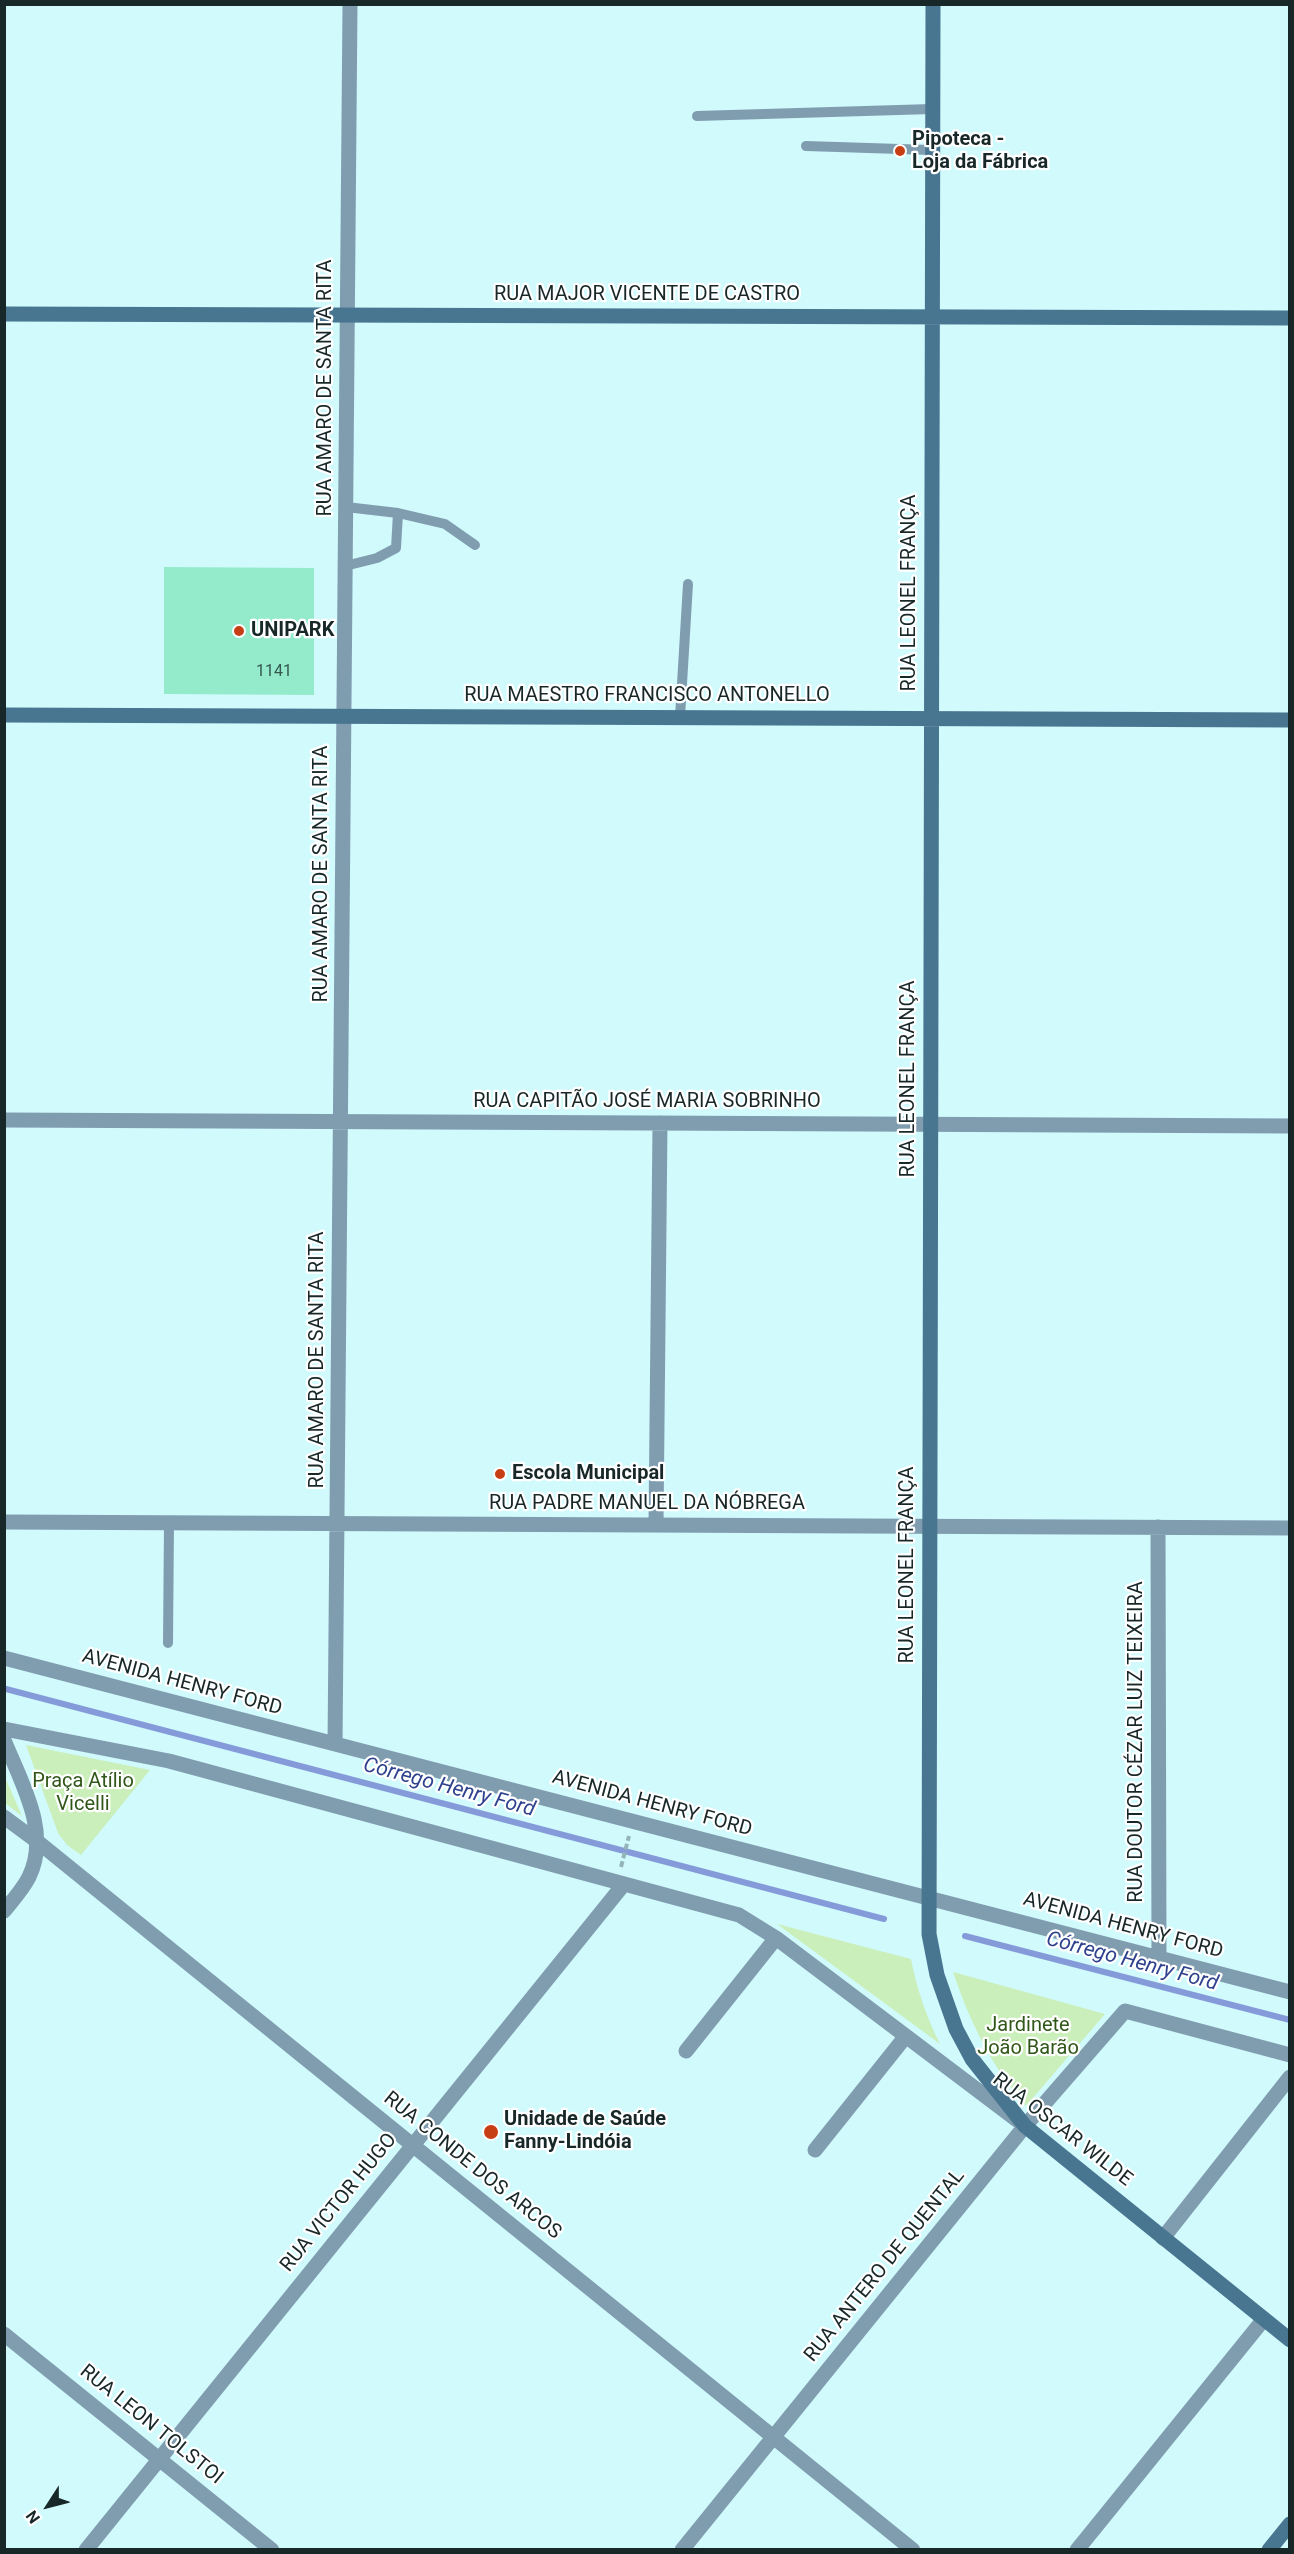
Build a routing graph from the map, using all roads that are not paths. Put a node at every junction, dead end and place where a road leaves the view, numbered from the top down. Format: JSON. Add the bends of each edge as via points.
{"nodes":[{"id":1,"x":350,"y":4,"type":"edge"},
{"id":2,"x":933,"y":4,"type":"edge"},
{"id":3,"x":932,"y":109,"type":"junction"},
{"id":4,"x":697,"y":116,"type":"dead end"},
{"id":5,"x":806,"y":146,"type":"dead end"},
{"id":6,"x":932,"y":150,"type":"junction"},
{"id":7,"x":4,"y":314,"type":"edge"},
{"id":8,"x":347,"y":315,"type":"junction"},
{"id":9,"x":932,"y":317,"type":"junction"},
{"id":10,"x":1290,"y":318,"type":"edge"},
{"id":11,"x":346,"y":507,"type":"junction"},
{"id":12,"x":398,"y":513,"type":"junction"},
{"id":13,"x":475,"y":545,"type":"dead end"},
{"id":14,"x":345,"y":566,"type":"junction"},
{"id":15,"x":688,"y":584,"type":"dead end"},
{"id":16,"x":4,"y":715,"type":"edge"},
{"id":17,"x":344,"y":716,"type":"junction"},
{"id":18,"x":680,"y":717,"type":"junction"},
{"id":19,"x":931,"y":719,"type":"junction"},
{"id":20,"x":1290,"y":720,"type":"edge"},
{"id":21,"x":4,"y":1120,"type":"edge"},
{"id":22,"x":341,"y":1122,"type":"junction"},
{"id":23,"x":660,"y":1123,"type":"junction"},
{"id":24,"x":930,"y":1124,"type":"junction"},
{"id":25,"x":1290,"y":1126,"type":"edge"},
{"id":26,"x":4,"y":1522,"type":"edge"},
{"id":27,"x":169,"y":1522,"type":"junction"},
{"id":28,"x":337,"y":1523,"type":"junction"},
{"id":29,"x":656,"y":1524,"type":"junction"},
{"id":30,"x":929,"y":1526,"type":"junction"},
{"id":31,"x":1158,"y":1527,"type":"junction"},
{"id":32,"x":1290,"y":1527,"type":"edge"},
{"id":33,"x":168,"y":1643,"type":"dead end"},
{"id":34,"x":4,"y":1658,"type":"edge"},
{"id":35,"x":4,"y":1729,"type":"edge"},
{"id":36,"x":4,"y":1740,"type":"edge"},
{"id":37,"x":335,"y":1744,"type":"junction"},
{"id":38,"x":4,"y":1818,"type":"edge"},
{"id":39,"x":38,"y":1842,"type":"junction"},
{"id":40,"x":627,"y":1878,"type":"junction"},
{"id":41,"x":928,"y":1898,"type":"junction"},
{"id":42,"x":4,"y":1911,"type":"edge"},
{"id":43,"x":776,"y":1938,"type":"junction"},
{"id":44,"x":1159,"y":1958,"type":"junction"},
{"id":45,"x":1290,"y":1992,"type":"edge"},
{"id":46,"x":906,"y":2036,"type":"junction"},
{"id":47,"x":686,"y":2050,"type":"dead end"},
{"id":48,"x":1290,"y":2055,"type":"edge"},
{"id":49,"x":1290,"y":2077,"type":"edge"},
{"id":50,"x":1025,"y":2126,"type":"junction"},
{"id":51,"x":413,"y":2145,"type":"junction"},
{"id":52,"x":815,"y":2150,"type":"dead end"},
{"id":53,"x":1163,"y":2238,"type":"junction"},
{"id":54,"x":1264,"y":2319,"type":"junction"},
{"id":55,"x":4,"y":2334,"type":"edge"},
{"id":56,"x":1290,"y":2340,"type":"edge"},
{"id":57,"x":773,"y":2437,"type":"junction"},
{"id":58,"x":159,"y":2458,"type":"junction"},
{"id":59,"x":1290,"y":2524,"type":"edge"},
{"id":60,"x":86,"y":2550,"type":"edge"},
{"id":61,"x":272,"y":2550,"type":"edge"},
{"id":62,"x":682,"y":2550,"type":"edge"},
{"id":63,"x":913,"y":2550,"type":"edge"},
{"id":64,"x":1077,"y":2550,"type":"edge"},
{"id":65,"x":1269,"y":2550,"type":"edge"}],
"edges":[{"from":1,"to":8,"type":"street","name":"RUA AMARO DE SANTA RITA"},
{"from":2,"to":3,"type":"street","name":"RUA LEONEL FRANÇA"},
{"from":3,"to":4,"type":"lane"},
{"from":3,"to":6,"type":"street","name":"RUA LEONEL FRANÇA"},
{"from":5,"to":6,"type":"lane"},
{"from":6,"to":9,"type":"street","name":"RUA LEONEL FRANÇA"},
{"from":7,"to":8,"type":"street","name":"RUA MAJOR VICENTE DE CASTRO"},
{"from":8,"to":9,"type":"street","name":"RUA MAJOR VICENTE DE CASTRO"},
{"from":8,"to":11,"type":"street","name":"RUA AMARO DE SANTA RITA"},
{"from":9,"to":10,"type":"street","name":"RUA MAJOR VICENTE DE CASTRO"},
{"from":9,"to":19,"type":"street","name":"RUA LEONEL FRANÇA"},
{"from":11,"to":12,"type":"lane"},
{"from":11,"to":14,"type":"street","name":"RUA AMARO DE SANTA RITA"},
{"from":12,"to":13,"type":"lane","via":[[445,524]]},
{"from":12,"to":14,"type":"lane","via":[[396,548],[377,558]]},
{"from":14,"to":17,"type":"street","name":"RUA AMARO DE SANTA RITA"},
{"from":15,"to":18,"type":"lane"},
{"from":16,"to":17,"type":"street","name":"RUA MAESTRO FRANCISCO ANTONELLO"},
{"from":17,"to":18,"type":"street","name":"RUA MAESTRO FRANCISCO ANTONELLO"},
{"from":17,"to":22,"type":"street","name":"RUA AMARO DE SANTA RITA"},
{"from":18,"to":19,"type":"street","name":"RUA MAESTRO FRANCISCO ANTONELLO"},
{"from":19,"to":20,"type":"street","name":"RUA MAESTRO FRANCISCO ANTONELLO"},
{"from":19,"to":24,"type":"street","name":"RUA LEONEL FRANÇA"},
{"from":21,"to":22,"type":"street","name":"RUA CAPITÃO JOSÉ MARIA SOBRINHO"},
{"from":22,"to":23,"type":"street","name":"RUA CAPITÃO JOSÉ MARIA SOBRINHO"},
{"from":22,"to":28,"type":"street","name":"RUA AMARO DE SANTA RITA"},
{"from":23,"to":24,"type":"street","name":"RUA CAPITÃO JOSÉ MARIA SOBRINHO"},
{"from":23,"to":29,"type":"street"},
{"from":24,"to":25,"type":"street","name":"RUA CAPITÃO JOSÉ MARIA SOBRINHO"},
{"from":24,"to":30,"type":"street","name":"RUA LEONEL FRANÇA"},
{"from":26,"to":27,"type":"street","name":"RUA PADRE MANUEL DA NÓBREGA"},
{"from":27,"to":28,"type":"street","name":"RUA PADRE MANUEL DA NÓBREGA"},
{"from":27,"to":33,"type":"lane"},
{"from":28,"to":29,"type":"street","name":"RUA PADRE MANUEL DA NÓBREGA"},
{"from":28,"to":37,"type":"street","name":"RUA AMARO DE SANTA RITA"},
{"from":29,"to":30,"type":"street","name":"RUA PADRE MANUEL DA NÓBREGA"},
{"from":30,"to":31,"type":"street","name":"RUA PADRE MANUEL DA NÓBREGA"},
{"from":30,"to":41,"type":"street","name":"RUA LEONEL FRANÇA"},
{"from":31,"to":32,"type":"street","name":"RUA PADRE MANUEL DA NÓBREGA"},
{"from":31,"to":44,"type":"street","name":"RUA DOUTOR CÉZAR LUIZ TEIXEIRA"},
{"from":34,"to":37,"type":"street","name":"AVENIDA HENRY FORD"},
{"from":35,"to":40,"type":"street","via":[[169,1761]]},
{"from":36,"to":39,"type":"street","via":[[29,1802]]},
{"from":37,"to":41,"type":"street","name":"AVENIDA HENRY FORD"},
{"from":38,"to":39,"type":"street","name":"RUA CONDE DOS ARCOS"},
{"from":39,"to":42,"type":"street","via":[[29,1877]]},
{"from":39,"to":51,"type":"street","name":"RUA CONDE DOS ARCOS"},
{"from":40,"to":43,"type":"street","via":[[722,1909]]},
{"from":40,"to":51,"type":"street","name":"RUA VICTOR HUGO"},
{"from":41,"to":44,"type":"street","name":"AVENIDA HENRY FORD"},
{"from":41,"to":50,"type":"street","name":"RUA LEONEL FRANÇA","via":[[935,1966],[956,2029],[972,2059]]},
{"from":43,"to":46,"type":"street","name":"RUA OSCAR WILDE"},
{"from":43,"to":47,"type":"street"},
{"from":44,"to":45,"type":"street","name":"AVENIDA HENRY FORD"},
{"from":46,"to":50,"type":"street","name":"RUA OSCAR WILDE"},
{"from":46,"to":52,"type":"street"},
{"from":48,"to":50,"type":"street","name":"RUA ANTERO DE QUENTAL","via":[[1125,2011]]},
{"from":49,"to":53,"type":"street"},
{"from":50,"to":53,"type":"street","name":"RUA OSCAR WILDE"},
{"from":50,"to":57,"type":"street","name":"RUA ANTERO DE QUENTAL"},
{"from":51,"to":57,"type":"street","name":"RUA CONDE DOS ARCOS"},
{"from":51,"to":58,"type":"street","name":"RUA VICTOR HUGO"},
{"from":53,"to":54,"type":"street","name":"RUA OSCAR WILDE"},
{"from":54,"to":56,"type":"street","name":"RUA OSCAR WILDE"},
{"from":54,"to":64,"type":"street"},
{"from":55,"to":58,"type":"street","name":"RUA LEON TOLSTOI"},
{"from":57,"to":62,"type":"street","name":"RUA ANTERO DE QUENTAL"},
{"from":57,"to":63,"type":"street","name":"RUA CONDE DOS ARCOS"},
{"from":58,"to":60,"type":"street","name":"RUA VICTOR HUGO"},
{"from":58,"to":61,"type":"street","name":"RUA LEON TOLSTOI"},
{"from":59,"to":65,"type":"street"}]}
